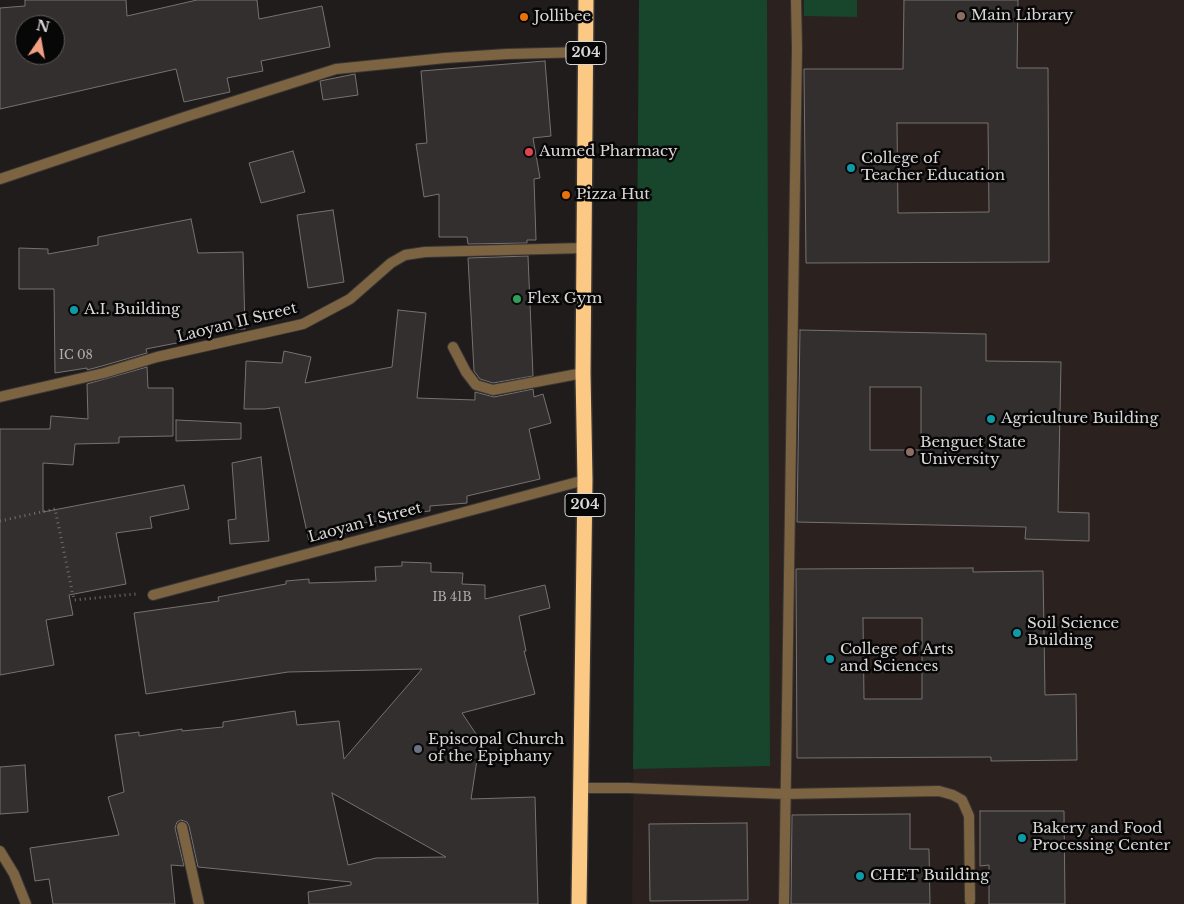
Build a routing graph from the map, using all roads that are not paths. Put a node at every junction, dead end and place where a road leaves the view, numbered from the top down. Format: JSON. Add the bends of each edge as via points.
{"nodes":[{"id":1,"x":586,"y":0,"type":"edge"},
{"id":2,"x":796,"y":0,"type":"edge"},
{"id":3,"x":586,"y":52,"type":"junction"},
{"id":4,"x":0,"y":179,"type":"edge"},
{"id":5,"x":584,"y":248,"type":"junction"},
{"id":6,"x":453,"y":346,"type":"dead end"},
{"id":7,"x":583,"y":373,"type":"junction"},
{"id":8,"x":0,"y":397,"type":"edge"},
{"id":9,"x":585,"y":480,"type":"junction"},
{"id":10,"x":153,"y":595,"type":"dead end"},
{"id":11,"x":581,"y":788,"type":"junction"},
{"id":12,"x":785,"y":794,"type":"junction"},
{"id":13,"x":182,"y":827,"type":"dead end"},
{"id":14,"x":0,"y":851,"type":"edge"},
{"id":15,"x":970,"y":901,"type":"dead end"},
{"id":16,"x":26,"y":904,"type":"edge"},
{"id":17,"x":199,"y":904,"type":"edge"},
{"id":18,"x":579,"y":904,"type":"edge"},
{"id":19,"x":784,"y":904,"type":"edge"}],
"edges":[{"from":1,"to":3,"type":"highway","number":"204"},
{"from":2,"to":12,"type":"street"},
{"from":3,"to":4,"type":"street","via":[[446,58],[336,69]]},
{"from":3,"to":5,"type":"highway","number":"204"},
{"from":5,"to":7,"type":"highway","number":"204"},
{"from":5,"to":8,"type":"street","name":"Laoyan II Street","via":[[405,255],[391,263],[350,300],[303,324]]},
{"from":6,"to":7,"type":"street","via":[[476,385],[493,390]]},
{"from":7,"to":9,"type":"highway","number":"204"},
{"from":9,"to":10,"type":"street","name":"Laoyan I Street"},
{"from":9,"to":11,"type":"highway","number":"204"},
{"from":11,"to":12,"type":"street"},
{"from":11,"to":18,"type":"highway","number":"204"},
{"from":12,"to":15,"type":"street","via":[[939,791],[962,800],[969,816]]},
{"from":12,"to":19,"type":"street"},
{"from":13,"to":17,"type":"street"},
{"from":14,"to":16,"type":"street"}]}
